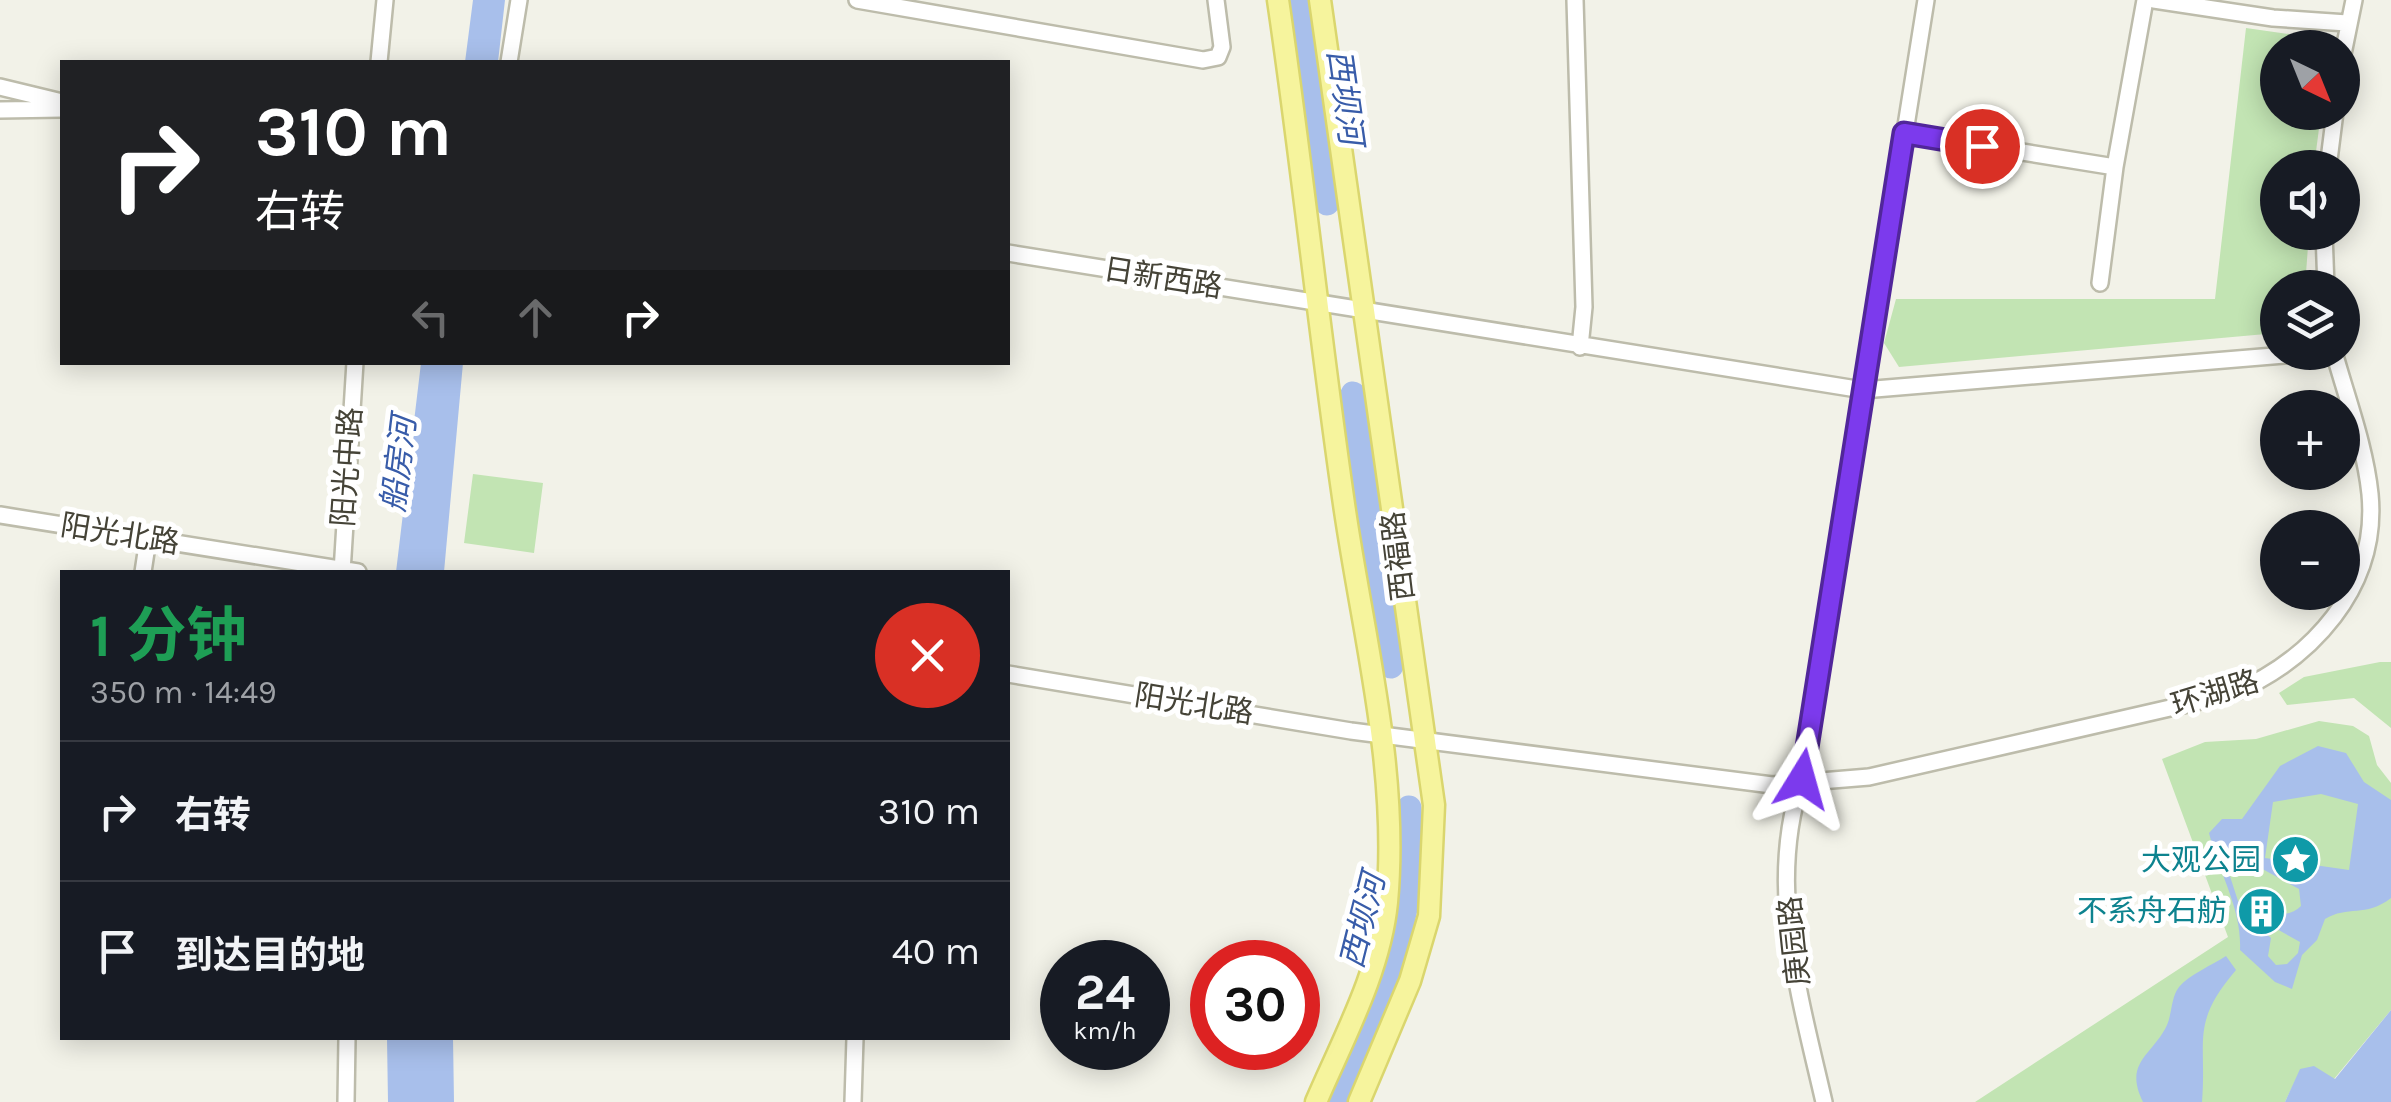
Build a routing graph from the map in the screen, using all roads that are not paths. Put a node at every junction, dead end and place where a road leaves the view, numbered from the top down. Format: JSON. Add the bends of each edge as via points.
{"nodes":[{"id":1,"x":385,"y":0,"type":"edge"},
{"id":2,"x":519,"y":0,"type":"edge"},
{"id":3,"x":857,"y":0,"type":"edge"},
{"id":4,"x":1216,"y":0,"type":"edge"},
{"id":5,"x":1278,"y":0,"type":"edge"},
{"id":6,"x":1320,"y":0,"type":"edge"},
{"id":7,"x":1576,"y":0,"type":"edge"},
{"id":8,"x":1926,"y":0,"type":"edge"},
{"id":9,"x":2145,"y":0,"type":"edge"},
{"id":10,"x":2154,"y":0,"type":"edge"},
{"id":11,"x":2354,"y":0,"type":"edge"},
{"id":12,"x":2348,"y":23,"type":"junction"},
{"id":13,"x":2347,"y":30,"type":"edge"},
{"id":14,"x":379,"y":60,"type":"edge"},
{"id":15,"x":510,"y":60,"type":"edge"},
{"id":16,"x":0,"y":86,"type":"edge"},
{"id":17,"x":60,"y":105,"type":"edge"},
{"id":18,"x":60,"y":106,"type":"edge"},
{"id":19,"x":0,"y":110,"type":"edge"},
{"id":20,"x":1904,"y":133,"type":"junction"},
{"id":21,"x":2115,"y":167,"type":"junction"},
{"id":22,"x":1010,"y":253,"type":"edge"},
{"id":23,"x":2100,"y":284,"type":"dead end"},
{"id":24,"x":1318,"y":305,"type":"junction"},
{"id":25,"x":1364,"y":312,"type":"junction"},
{"id":26,"x":1580,"y":347,"type":"junction"},
{"id":27,"x":2260,"y":357,"type":"edge"},
{"id":28,"x":354,"y":365,"type":"edge"},
{"id":29,"x":2339,"y":370,"type":"edge"},
{"id":30,"x":1863,"y":390,"type":"junction"},
{"id":31,"x":0,"y":515,"type":"edge"},
{"id":32,"x":148,"y":538,"type":"junction"},
{"id":33,"x":143,"y":570,"type":"edge"},
{"id":34,"x":335,"y":570,"type":"edge"},
{"id":35,"x":347,"y":570,"type":"edge"},
{"id":36,"x":1010,"y":674,"type":"edge"},
{"id":37,"x":1380,"y":734,"type":"junction"},
{"id":38,"x":1426,"y":741,"type":"junction"},
{"id":39,"x":1802,"y":779,"type":"junction"},
{"id":40,"x":347,"y":1040,"type":"edge"},
{"id":41,"x":855,"y":1040,"type":"edge"},
{"id":42,"x":346,"y":1102,"type":"edge"},
{"id":43,"x":852,"y":1102,"type":"edge"},
{"id":44,"x":1316,"y":1102,"type":"edge"},
{"id":45,"x":1359,"y":1102,"type":"edge"},
{"id":46,"x":1824,"y":1102,"type":"edge"}],
"edges":[{"from":1,"to":14,"type":"street"},
{"from":2,"to":15,"type":"street"},
{"from":3,"to":4,"type":"street","via":[[1203,60],[1218,58],[1222,46]]},
{"from":5,"to":24,"type":"main road","name":"西福路"},
{"from":6,"to":25,"type":"main road","name":"西福路"},
{"from":7,"to":26,"type":"street"},
{"from":8,"to":20,"type":"street","name":"庚园路"},
{"from":9,"to":21,"type":"street"},
{"from":10,"to":12,"type":"street"},
{"from":11,"to":12,"type":"street"},
{"from":12,"to":13,"type":"street"},
{"from":16,"to":17,"type":"street"},
{"from":18,"to":19,"type":"street"},
{"from":20,"to":21,"type":"street"},
{"from":20,"to":30,"type":"street","name":"庚园路"},
{"from":21,"to":23,"type":"street"},
{"from":22,"to":24,"type":"street","name":"日新西路"},
{"from":24,"to":25,"type":"street","name":"日新西路"},
{"from":24,"to":37,"type":"main road","name":"西福路"},
{"from":25,"to":26,"type":"street","name":"日新西路"},
{"from":25,"to":38,"type":"main road","name":"西福路"},
{"from":26,"to":30,"type":"street","name":"日新西路"},
{"from":27,"to":30,"type":"street","name":"日新西路"},
{"from":28,"to":35,"type":"street","name":"阳光中路"},
{"from":29,"to":39,"type":"street","name":"环湖路","via":[[2366,463],[2368,532],[2346,598],[2286,667],[2231,694],[1869,776]]},
{"from":30,"to":39,"type":"street","name":"庚园路"},
{"from":31,"to":32,"type":"street","name":"阳光北路"},
{"from":32,"to":33,"type":"street"},
{"from":32,"to":34,"type":"street","name":"阳光北路"},
{"from":36,"to":37,"type":"street","name":"阳光北路"},
{"from":37,"to":38,"type":"street","name":"阳光北路"},
{"from":37,"to":44,"type":"main road","name":"西福路","via":[[1390,840],[1387,906],[1364,989]]},
{"from":38,"to":39,"type":"street","name":"环湖路","via":[[1738,783]]},
{"from":38,"to":45,"type":"main road","name":"西福路","via":[[1434,804],[1429,916],[1410,981]]},
{"from":39,"to":46,"type":"street","name":"庚园路","via":[[1790,815],[1787,912]]},
{"from":40,"to":42,"type":"street"},
{"from":41,"to":43,"type":"street"}]}
